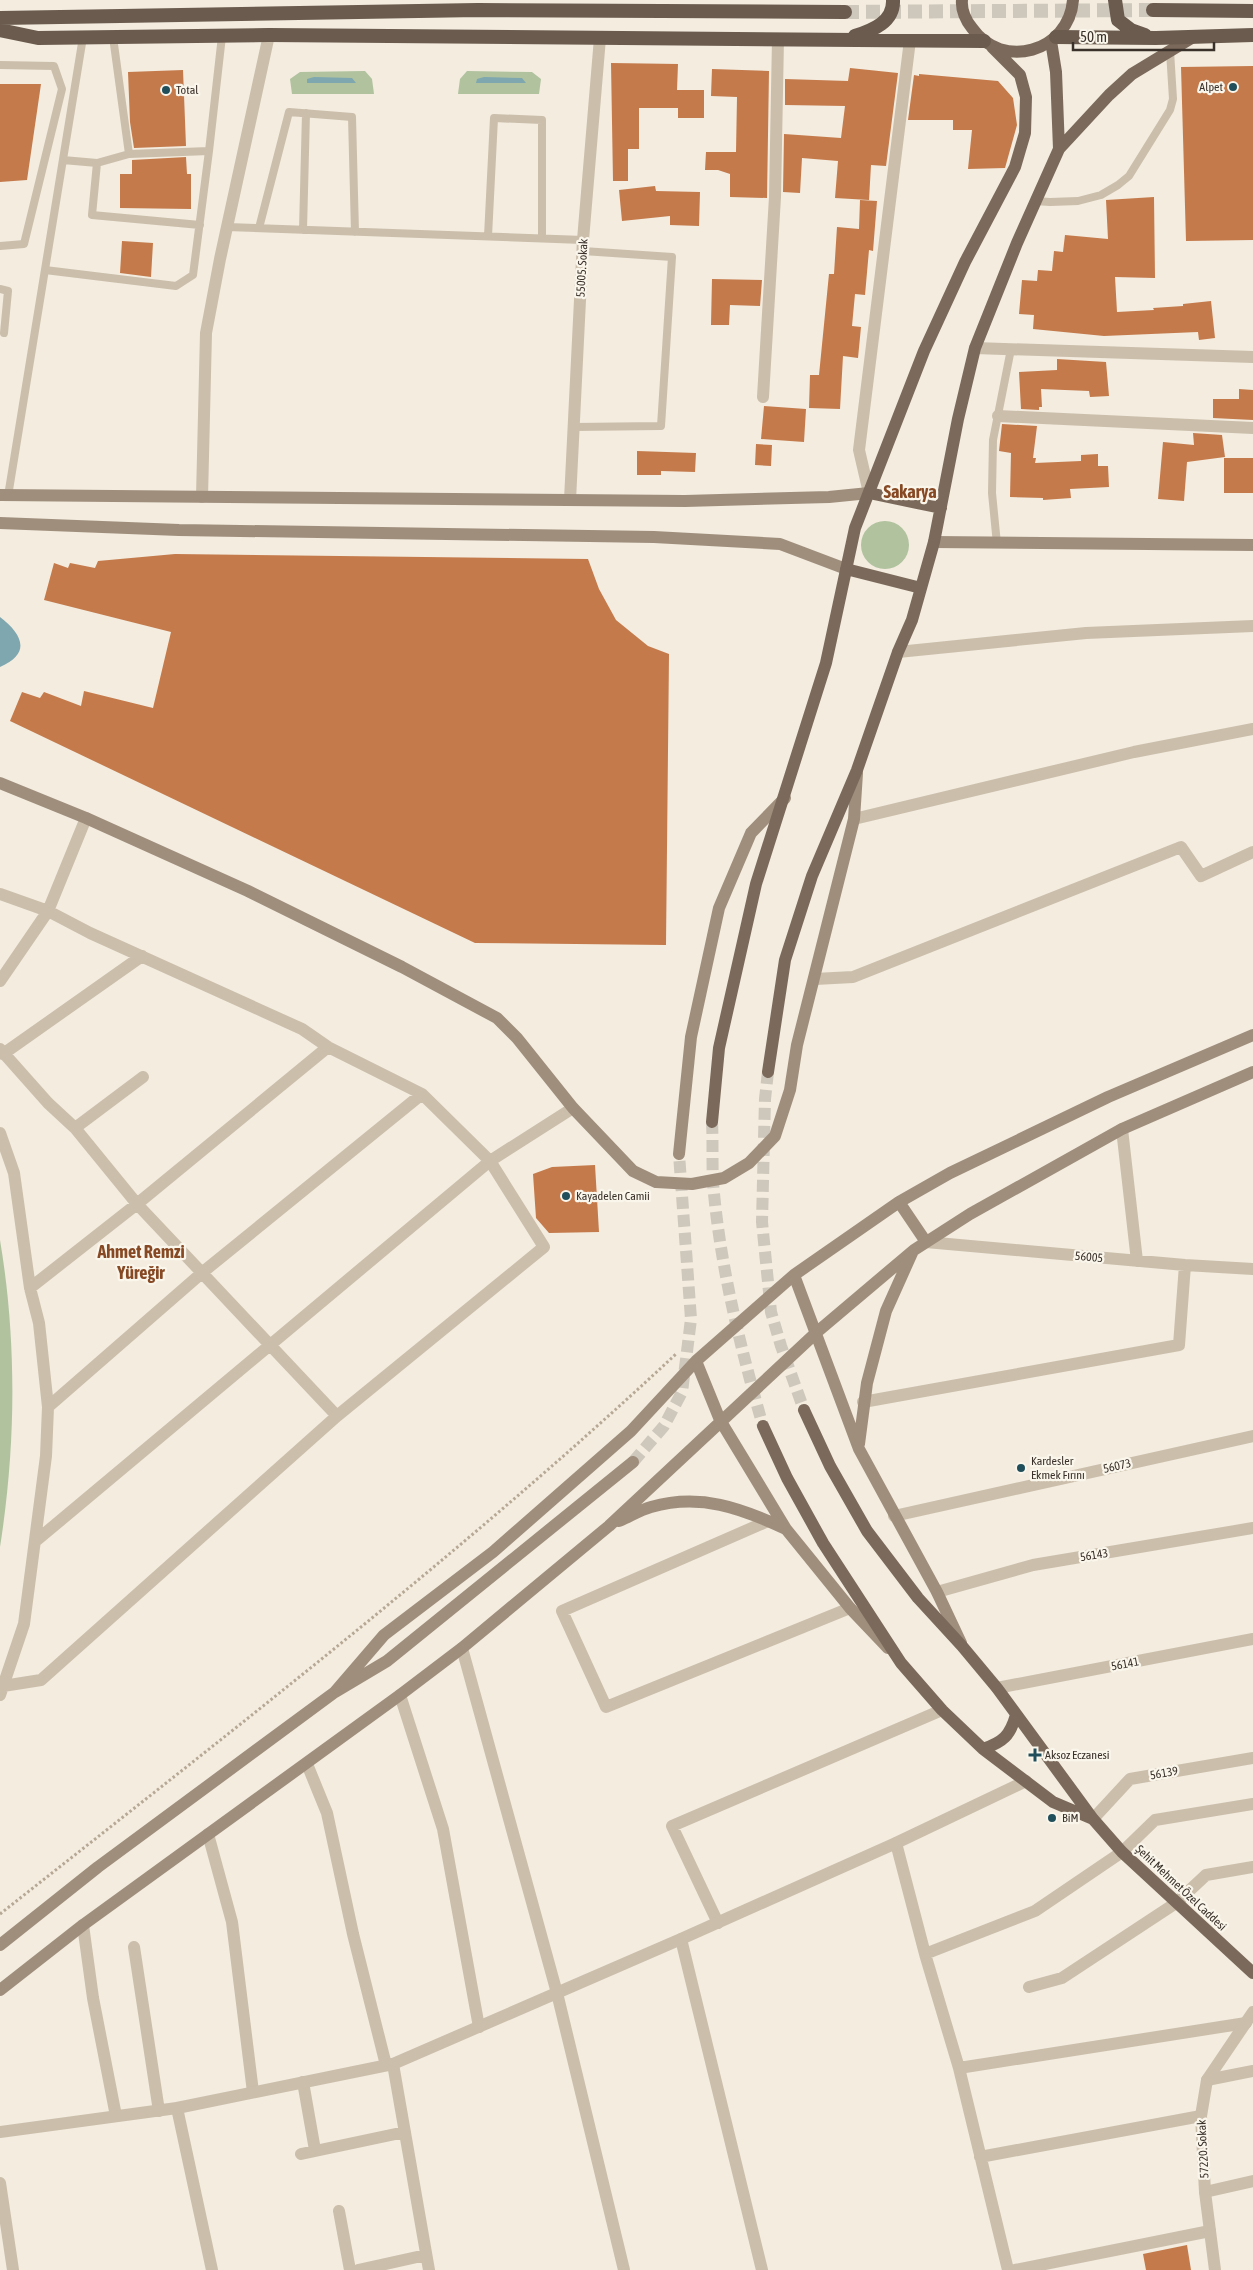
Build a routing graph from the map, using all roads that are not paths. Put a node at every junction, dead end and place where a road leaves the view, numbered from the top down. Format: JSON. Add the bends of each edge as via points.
{"nodes":[{"id":1,"x":893,"y":0,"type":"edge"},
{"id":2,"x":962,"y":0,"type":"edge"},
{"id":3,"x":1073,"y":0,"type":"edge"},
{"id":4,"x":1115,"y":0,"type":"edge"},
{"id":5,"x":1153,"y":10,"type":"tunnel mouth"},
{"id":6,"x":1253,"y":10,"type":"edge"},
{"id":7,"x":845,"y":12,"type":"tunnel mouth"},
{"id":8,"x":0,"y":18,"type":"edge"},
{"id":9,"x":0,"y":30,"type":"edge"},
{"id":10,"x":269,"y":35,"type":"junction"},
{"id":11,"x":222,"y":36,"type":"junction"},
{"id":12,"x":1253,"y":36,"type":"edge"},
{"id":13,"x":83,"y":37,"type":"junction"},
{"id":14,"x":113,"y":37,"type":"junction"},
{"id":15,"x":1193,"y":37,"type":"junction"},
{"id":16,"x":600,"y":38,"type":"junction"},
{"id":17,"x":1156,"y":38,"type":"junction"},
{"id":18,"x":778,"y":39,"type":"junction"},
{"id":19,"x":1054,"y":39,"type":"junction"},
{"id":20,"x":843,"y":40,"type":"junction"},
{"id":21,"x":910,"y":40,"type":"junction"},
{"id":22,"x":988,"y":44,"type":"junction"},
{"id":23,"x":1170,"y":51,"type":"junction"},
{"id":24,"x":0,"y":65,"type":"edge"},
{"id":25,"x":1182,"y":81,"type":"dead end"},
{"id":26,"x":1172,"y":82,"type":"junction"},
{"id":27,"x":306,"y":113,"type":"junction"},
{"id":28,"x":1059,"y":149,"type":"junction"},
{"id":29,"x":209,"y":151,"type":"junction"},
{"id":30,"x":128,"y":154,"type":"junction"},
{"id":31,"x":62,"y":160,"type":"junction"},
{"id":32,"x":97,"y":163,"type":"junction"},
{"id":33,"x":1036,"y":200,"type":"junction"},
{"id":34,"x":200,"y":225,"type":"junction"},
{"id":35,"x":227,"y":227,"type":"junction"},
{"id":36,"x":259,"y":228,"type":"junction"},
{"id":37,"x":302,"y":230,"type":"junction"},
{"id":38,"x":355,"y":232,"type":"junction"},
{"id":39,"x":488,"y":236,"type":"junction"},
{"id":40,"x":542,"y":238,"type":"junction"},
{"id":41,"x":0,"y":246,"type":"edge"},
{"id":42,"x":583,"y":246,"type":"junction"},
{"id":43,"x":45,"y":270,"type":"junction"},
{"id":44,"x":0,"y":289,"type":"edge"},
{"id":45,"x":4,"y":333,"type":"dead end"},
{"id":46,"x":975,"y":348,"type":"junction"},
{"id":47,"x":1011,"y":349,"type":"junction"},
{"id":48,"x":1253,"y":357,"type":"edge"},
{"id":49,"x":763,"y":397,"type":"dead end"},
{"id":50,"x":998,"y":416,"type":"junction"},
{"id":51,"x":574,"y":427,"type":"junction"},
{"id":52,"x":1253,"y":428,"type":"edge"},
{"id":53,"x":869,"y":493,"type":"junction"},
{"id":54,"x":4,"y":496,"type":"edge"},
{"id":55,"x":202,"y":497,"type":"junction"},
{"id":56,"x":570,"y":500,"type":"junction"},
{"id":57,"x":941,"y":508,"type":"junction"},
{"id":58,"x":0,"y":523,"type":"edge"},
{"id":59,"x":934,"y":542,"type":"junction"},
{"id":60,"x":997,"y":544,"type":"junction"},
{"id":61,"x":1253,"y":545,"type":"edge"},
{"id":62,"x":846,"y":569,"type":"junction"},
{"id":63,"x":921,"y":588,"type":"junction"},
{"id":64,"x":1253,"y":626,"type":"edge"},
{"id":65,"x":898,"y":652,"type":"junction"},
{"id":66,"x":1253,"y":729,"type":"edge"},
{"id":67,"x":857,"y":770,"type":"junction"},
{"id":68,"x":0,"y":783,"type":"edge"},
{"id":69,"x":785,"y":798,"type":"junction"},
{"id":70,"x":86,"y":818,"type":"junction"},
{"id":71,"x":854,"y":819,"type":"junction"},
{"id":72,"x":1253,"y":852,"type":"edge"},
{"id":73,"x":0,"y":894,"type":"edge"},
{"id":74,"x":48,"y":911,"type":"junction"},
{"id":75,"x":142,"y":956,"type":"junction"},
{"id":76,"x":815,"y":979,"type":"junction"},
{"id":77,"x":0,"y":981,"type":"edge"},
{"id":78,"x":1253,"y":1035,"type":"edge"},
{"id":79,"x":328,"y":1047,"type":"junction"},
{"id":80,"x":2,"y":1051,"type":"edge"},
{"id":81,"x":768,"y":1072,"type":"tunnel mouth"},
{"id":82,"x":1253,"y":1072,"type":"edge"},
{"id":83,"x":143,"y":1077,"type":"dead end"},
{"id":84,"x":422,"y":1094,"type":"junction"},
{"id":85,"x":573,"y":1108,"type":"junction"},
{"id":86,"x":712,"y":1122,"type":"tunnel mouth"},
{"id":87,"x":75,"y":1128,"type":"junction"},
{"id":88,"x":1122,"y":1130,"type":"junction"},
{"id":89,"x":0,"y":1133,"type":"edge"},
{"id":90,"x":679,"y":1154,"type":"tunnel mouth"},
{"id":91,"x":490,"y":1162,"type":"junction"},
{"id":92,"x":900,"y":1202,"type":"junction"},
{"id":93,"x":137,"y":1204,"type":"junction"},
{"id":94,"x":926,"y":1242,"type":"junction"},
{"id":95,"x":914,"y":1250,"type":"junction"},
{"id":96,"x":1137,"y":1261,"type":"junction"},
{"id":97,"x":1184,"y":1265,"type":"junction"},
{"id":98,"x":1253,"y":1269,"type":"edge"},
{"id":99,"x":202,"y":1272,"type":"junction"},
{"id":100,"x":794,"y":1275,"type":"junction"},
{"id":101,"x":30,"y":1288,"type":"junction"},
{"id":102,"x":817,"y":1332,"type":"junction"},
{"id":103,"x":270,"y":1346,"type":"junction"},
{"id":104,"x":696,"y":1361,"type":"junction"},
{"id":105,"x":863,"y":1402,"type":"junction"},
{"id":106,"x":48,"y":1407,"type":"junction"},
{"id":107,"x":804,"y":1410,"type":"tunnel mouth"},
{"id":108,"x":337,"y":1416,"type":"junction"},
{"id":109,"x":720,"y":1420,"type":"junction"},
{"id":110,"x":763,"y":1426,"type":"tunnel mouth"},
{"id":111,"x":1253,"y":1436,"type":"edge"},
{"id":112,"x":859,"y":1449,"type":"junction"},
{"id":113,"x":633,"y":1462,"type":"tunnel mouth"},
{"id":114,"x":894,"y":1516,"type":"junction"},
{"id":115,"x":768,"y":1521,"type":"junction"},
{"id":116,"x":609,"y":1526,"type":"junction"},
{"id":117,"x":1253,"y":1528,"type":"edge"},
{"id":118,"x":786,"y":1529,"type":"junction"},
{"id":119,"x":36,"y":1540,"type":"junction"},
{"id":120,"x":937,"y":1592,"type":"junction"},
{"id":121,"x":850,"y":1608,"type":"junction"},
{"id":122,"x":1253,"y":1639,"type":"edge"},
{"id":123,"x":962,"y":1646,"type":"junction"},
{"id":124,"x":462,"y":1648,"type":"junction"},
{"id":125,"x":902,"y":1663,"type":"junction"},
{"id":126,"x":997,"y":1688,"type":"junction"},
{"id":127,"x":1,"y":1691,"type":"edge"},
{"id":128,"x":335,"y":1692,"type":"junction"},
{"id":129,"x":400,"y":1695,"type":"junction"},
{"id":130,"x":942,"y":1710,"type":"junction"},
{"id":131,"x":1016,"y":1715,"type":"junction"},
{"id":132,"x":982,"y":1749,"type":"junction"},
{"id":133,"x":1253,"y":1758,"type":"edge"},
{"id":134,"x":306,"y":1764,"type":"junction"},
{"id":135,"x":1026,"y":1780,"type":"junction"},
{"id":136,"x":1253,"y":1804,"type":"edge"},
{"id":137,"x":1093,"y":1819,"type":"junction"},
{"id":138,"x":208,"y":1834,"type":"junction"},
{"id":139,"x":896,"y":1843,"type":"junction"},
{"id":140,"x":1122,"y":1852,"type":"junction"},
{"id":141,"x":1253,"y":1867,"type":"edge"},
{"id":142,"x":1176,"y":1903,"type":"junction"},
{"id":143,"x":718,"y":1922,"type":"junction"},
{"id":144,"x":83,"y":1925,"type":"junction"},
{"id":145,"x":682,"y":1939,"type":"junction"},
{"id":146,"x":0,"y":1945,"type":"edge"},
{"id":147,"x":134,"y":1947,"type":"dead end"},
{"id":148,"x":925,"y":1954,"type":"junction"},
{"id":149,"x":1253,"y":1973,"type":"edge"},
{"id":150,"x":1029,"y":1987,"type":"dead end"},
{"id":151,"x":0,"y":1990,"type":"edge"},
{"id":152,"x":557,"y":1993,"type":"junction"},
{"id":153,"x":1253,"y":2012,"type":"edge"},
{"id":154,"x":1246,"y":2023,"type":"junction"},
{"id":155,"x":479,"y":2027,"type":"junction"},
{"id":156,"x":390,"y":2064,"type":"junction"},
{"id":157,"x":959,"y":2068,"type":"junction"},
{"id":158,"x":1253,"y":2071,"type":"edge"},
{"id":159,"x":1207,"y":2080,"type":"junction"},
{"id":160,"x":303,"y":2082,"type":"junction"},
{"id":161,"x":253,"y":2092,"type":"junction"},
{"id":162,"x":177,"y":2108,"type":"junction"},
{"id":163,"x":159,"y":2111,"type":"junction"},
{"id":164,"x":116,"y":2116,"type":"junction"},
{"id":165,"x":1201,"y":2116,"type":"junction"},
{"id":166,"x":0,"y":2132,"type":"edge"},
{"id":167,"x":405,"y":2132,"type":"junction"},
{"id":168,"x":315,"y":2150,"type":"junction"},
{"id":169,"x":301,"y":2154,"type":"dead end"},
{"id":170,"x":980,"y":2157,"type":"junction"},
{"id":171,"x":1253,"y":2181,"type":"edge"},
{"id":172,"x":0,"y":2182,"type":"edge"},
{"id":173,"x":1205,"y":2192,"type":"junction"},
{"id":174,"x":339,"y":2211,"type":"dead end"},
{"id":175,"x":1210,"y":2231,"type":"junction"},
{"id":176,"x":4,"y":2244,"type":"edge"},
{"id":177,"x":426,"y":2255,"type":"junction"},
{"id":178,"x":13,"y":2270,"type":"edge"},
{"id":179,"x":212,"y":2270,"type":"edge"},
{"id":180,"x":350,"y":2270,"type":"edge"},
{"id":181,"x":358,"y":2270,"type":"edge"},
{"id":182,"x":429,"y":2270,"type":"edge"},
{"id":183,"x":624,"y":2270,"type":"edge"},
{"id":184,"x":762,"y":2270,"type":"edge"},
{"id":185,"x":1008,"y":2270,"type":"edge"},
{"id":186,"x":1016,"y":2270,"type":"edge"},
{"id":187,"x":1215,"y":2270,"type":"edge"}],
"edges":[{"from":1,"to":20,"type":"highway","via":[[886,20],[875,30]]},
{"from":2,"to":22,"type":"main road","via":[[967,22],[977,37]]},
{"from":3,"to":19,"type":"main road","via":[[1066,24]]},
{"from":4,"to":17,"type":"highway","via":[[1118,20],[1131,30]]},
{"from":5,"to":6,"type":"highway"},
{"from":7,"to":8,"type":"highway","via":[[478,10]]},
{"from":9,"to":13,"type":"highway","via":[[38,38]]},
{"from":10,"to":11,"type":"highway"},
{"from":10,"to":16,"type":"highway"},
{"from":10,"to":35,"type":"street"},
{"from":11,"to":14,"type":"highway"},
{"from":11,"to":29,"type":"lane"},
{"from":12,"to":15,"type":"highway"},
{"from":13,"to":14,"type":"highway"},
{"from":13,"to":31,"type":"lane"},
{"from":14,"to":30,"type":"lane"},
{"from":15,"to":17,"type":"highway"},
{"from":15,"to":23,"type":"main road"},
{"from":16,"to":18,"type":"highway"},
{"from":16,"to":42,"type":"street","name":"55005. Sokak"},
{"from":17,"to":19,"type":"highway"},
{"from":18,"to":20,"type":"highway"},
{"from":18,"to":49,"type":"street","via":[[775,197]]},
{"from":19,"to":22,"type":"main road","via":[[1026,52],[1009,52]]},
{"from":19,"to":28,"type":"main road"},
{"from":20,"to":21,"type":"highway"},
{"from":21,"to":22,"type":"highway"},
{"from":21,"to":53,"type":"street","via":[[859,450]]},
{"from":22,"to":53,"type":"main road","via":[[1020,75],[1026,97],[1025,133],[1015,167],[965,262],[924,351]]},
{"from":23,"to":26,"type":"lane"},
{"from":23,"to":28,"type":"main road","via":[[1132,74]]},
{"from":24,"to":41,"type":"lane","via":[[54,66],[62,89],[24,244]]},
{"from":25,"to":26,"type":"lane"},
{"from":26,"to":33,"type":"lane","via":[[1173,99],[1163,124],[1129,176],[1101,195],[1078,201]]},
{"from":27,"to":36,"type":"lane","via":[[289,112]]},
{"from":27,"to":37,"type":"lane"},
{"from":27,"to":38,"type":"lane","via":[[352,117]]},
{"from":28,"to":33,"type":"main road"},
{"from":29,"to":30,"type":"lane"},
{"from":29,"to":34,"type":"lane"},
{"from":30,"to":32,"type":"lane"},
{"from":31,"to":32,"type":"lane"},
{"from":31,"to":43,"type":"lane"},
{"from":32,"to":34,"type":"lane","via":[[92,215]]},
{"from":33,"to":46,"type":"main road"},
{"from":34,"to":43,"type":"lane","via":[[193,275],[176,286]]},
{"from":35,"to":36,"type":"lane"},
{"from":35,"to":55,"type":"street","via":[[206,333]]},
{"from":36,"to":37,"type":"lane"},
{"from":37,"to":38,"type":"lane"},
{"from":38,"to":39,"type":"lane"},
{"from":39,"to":40,"type":"lane"},
{"from":39,"to":40,"type":"lane","via":[[494,118],[542,120]]},
{"from":40,"to":42,"type":"lane"},
{"from":42,"to":51,"type":"street","name":"55005. Sokak"},
{"from":42,"to":51,"type":"lane","via":[[672,257],[661,426]]},
{"from":43,"to":54,"type":"lane"},
{"from":44,"to":45,"type":"lane","via":[[8,291]]},
{"from":46,"to":47,"type":"street"},
{"from":46,"to":57,"type":"main road"},
{"from":47,"to":48,"type":"street"},
{"from":47,"to":50,"type":"lane"},
{"from":50,"to":52,"type":"street"},
{"from":50,"to":60,"type":"lane","via":[[992,466]]},
{"from":51,"to":56,"type":"street","name":"55005. Sokak"},
{"from":53,"to":56,"type":"main road","via":[[695,501]]},
{"from":53,"to":57,"type":"main road"},
{"from":53,"to":62,"type":"main road","via":[[855,528]]},
{"from":54,"to":55,"type":"main road"},
{"from":55,"to":56,"type":"main road"},
{"from":57,"to":59,"type":"main road"},
{"from":58,"to":62,"type":"main road","via":[[196,530],[654,537],[780,544]]},
{"from":59,"to":60,"type":"main road"},
{"from":59,"to":63,"type":"main road"},
{"from":60,"to":61,"type":"main road"},
{"from":62,"to":63,"type":"main road"},
{"from":62,"to":69,"type":"main road","via":[[826,663]]},
{"from":63,"to":65,"type":"main road"},
{"from":64,"to":65,"type":"street","via":[[1086,633]]},
{"from":65,"to":67,"type":"main road"},
{"from":66,"to":71,"type":"street","via":[[1134,752]]},
{"from":67,"to":71,"type":"main road"},
{"from":67,"to":81,"type":"main road","via":[[812,876],[785,960]]},
{"from":68,"to":70,"type":"main road"},
{"from":69,"to":86,"type":"main road","via":[[756,884],[719,1048]]},
{"from":69,"to":90,"type":"main road","via":[[751,833],[719,908],[691,1037]]},
{"from":70,"to":74,"type":"street"},
{"from":70,"to":85,"type":"main road","via":[[248,891],[498,1018]]},
{"from":71,"to":76,"type":"main road"},
{"from":72,"to":76,"type":"street","via":[[1201,876],[1181,847],[852,977]]},
{"from":73,"to":74,"type":"street"},
{"from":74,"to":75,"type":"street"},
{"from":74,"to":77,"type":"street"},
{"from":75,"to":79,"type":"street","via":[[302,1029]]},
{"from":75,"to":80,"type":"street"},
{"from":76,"to":85,"type":"main road","via":[[797,1045],[790,1090],[775,1136],[750,1163],[724,1178],[692,1184],[656,1182],[633,1171]]},
{"from":78,"to":92,"type":"main road","via":[[1108,1097],[950,1173]]},
{"from":79,"to":84,"type":"street"},
{"from":79,"to":93,"type":"street"},
{"from":80,"to":87,"type":"street"},
{"from":82,"to":88,"type":"main road"},
{"from":83,"to":87,"type":"street"},
{"from":84,"to":91,"type":"street"},
{"from":84,"to":99,"type":"street"},
{"from":85,"to":91,"type":"street"},
{"from":87,"to":93,"type":"street"},
{"from":88,"to":94,"type":"main road"},
{"from":88,"to":96,"type":"street"},
{"from":89,"to":101,"type":"street","via":[[14,1173]]},
{"from":91,"to":103,"type":"street"},
{"from":91,"to":108,"type":"street","via":[[544,1247]]},
{"from":92,"to":94,"type":"main road"},
{"from":92,"to":100,"type":"main road"},
{"from":93,"to":99,"type":"street"},
{"from":93,"to":101,"type":"street"},
{"from":94,"to":95,"type":"main road"},
{"from":94,"to":96,"type":"street","name":"56005"},
{"from":95,"to":102,"type":"main road"},
{"from":95,"to":105,"type":"main road","via":[[886,1311]]},
{"from":96,"to":97,"type":"street","name":"56005"},
{"from":97,"to":98,"type":"street","name":"56005"},
{"from":97,"to":105,"type":"street","via":[[1179,1346]]},
{"from":99,"to":103,"type":"street"},
{"from":99,"to":106,"type":"street"},
{"from":100,"to":102,"type":"main road"},
{"from":100,"to":104,"type":"main road"},
{"from":101,"to":106,"type":"street","via":[[39,1323]]},
{"from":102,"to":109,"type":"main road"},
{"from":102,"to":112,"type":"main road"},
{"from":103,"to":108,"type":"street"},
{"from":103,"to":119,"type":"street"},
{"from":104,"to":109,"type":"main road"},
{"from":104,"to":128,"type":"main road","via":[[631,1431],[493,1552],[384,1634]]},
{"from":105,"to":112,"type":"main road"},
{"from":106,"to":119,"type":"street"},
{"from":107,"to":123,"type":"main road","name":"Şehit Mehmet Özel Caddesi","via":[[830,1466],[867,1531],[918,1598]]},
{"from":108,"to":127,"type":"street","via":[[41,1680]]},
{"from":109,"to":116,"type":"main road"},
{"from":109,"to":118,"type":"main road"},
{"from":110,"to":125,"type":"main road","via":[[823,1543]]},
{"from":111,"to":114,"type":"street","name":"56073"},
{"from":112,"to":114,"type":"main road"},
{"from":113,"to":128,"type":"main road","via":[[387,1661]]},
{"from":114,"to":120,"type":"main road"},
{"from":115,"to":116,"type":"main road","via":[[722,1504],[694,1501],[650,1507]]},
{"from":115,"to":118,"type":"main road"},
{"from":115,"to":121,"type":"street","via":[[562,1611],[606,1707]]},
{"from":116,"to":124,"type":"main road"},
{"from":117,"to":120,"type":"street","name":"56143","via":[[1034,1565]]},
{"from":118,"to":121,"type":"main road"},
{"from":119,"to":127,"type":"street","via":[[24,1624]]},
{"from":120,"to":123,"type":"main road"},
{"from":121,"to":125,"type":"main road"},
{"from":122,"to":126,"type":"street","name":"56141"},
{"from":123,"to":126,"type":"main road","name":"Şehit Mehmet Özel Caddesi"},
{"from":124,"to":129,"type":"main road"},
{"from":124,"to":152,"type":"street"},
{"from":125,"to":130,"type":"main road"},
{"from":126,"to":131,"type":"main road","name":"Şehit Mehmet Özel Caddesi"},
{"from":128,"to":146,"type":"main road","via":[[98,1867]]},
{"from":129,"to":134,"type":"main road"},
{"from":129,"to":155,"type":"street","via":[[443,1829]]},
{"from":130,"to":132,"type":"main road"},
{"from":130,"to":143,"type":"street","via":[[672,1826]]},
{"from":131,"to":132,"type":"main road","via":[[1012,1730],[999,1744]]},
{"from":131,"to":137,"type":"main road","name":"Şehit Mehmet Özel Caddesi"},
{"from":132,"to":135,"type":"main road"},
{"from":133,"to":137,"type":"street","name":"56139","via":[[1130,1779]]},
{"from":134,"to":138,"type":"main road"},
{"from":134,"to":156,"type":"street","via":[[327,1813],[352,1934]]},
{"from":135,"to":137,"type":"main road","via":[[1053,1802]]},
{"from":135,"to":139,"type":"street"},
{"from":136,"to":140,"type":"street","via":[[1155,1820]]},
{"from":137,"to":140,"type":"main road","name":"Şehit Mehmet Özel Caddesi"},
{"from":138,"to":144,"type":"main road"},
{"from":138,"to":161,"type":"street","via":[[232,1922]]},
{"from":139,"to":143,"type":"street"},
{"from":139,"to":148,"type":"street"},
{"from":140,"to":142,"type":"main road","name":"Şehit Mehmet Özel Caddesi"},
{"from":140,"to":148,"type":"street","via":[[1035,1911]]},
{"from":141,"to":142,"type":"street","via":[[1206,1875]]},
{"from":142,"to":149,"type":"main road","name":"Şehit Mehmet Özel Caddesi"},
{"from":142,"to":150,"type":"street","via":[[1062,1978]]},
{"from":143,"to":145,"type":"street"},
{"from":144,"to":151,"type":"main road"},
{"from":144,"to":164,"type":"street","via":[[93,1998]]},
{"from":145,"to":152,"type":"street"},
{"from":145,"to":184,"type":"street"},
{"from":147,"to":163,"type":"street"},
{"from":148,"to":157,"type":"street"},
{"from":152,"to":155,"type":"street"},
{"from":152,"to":183,"type":"street"},
{"from":153,"to":154,"type":"street","name":"57220. Sokak"},
{"from":154,"to":157,"type":"street"},
{"from":154,"to":159,"type":"street","name":"57220. Sokak"},
{"from":155,"to":156,"type":"street"},
{"from":156,"to":160,"type":"street"},
{"from":156,"to":167,"type":"street"},
{"from":157,"to":170,"type":"street"},
{"from":158,"to":159,"type":"street"},
{"from":159,"to":165,"type":"street","name":"57220. Sokak"},
{"from":160,"to":161,"type":"street"},
{"from":160,"to":168,"type":"street"},
{"from":161,"to":162,"type":"street"},
{"from":162,"to":163,"type":"street"},
{"from":162,"to":179,"type":"street"},
{"from":163,"to":164,"type":"street"},
{"from":164,"to":166,"type":"street"},
{"from":165,"to":170,"type":"street"},
{"from":165,"to":173,"type":"street","name":"57220. Sokak"},
{"from":167,"to":168,"type":"street"},
{"from":167,"to":177,"type":"street"},
{"from":168,"to":169,"type":"street"},
{"from":170,"to":185,"type":"street"},
{"from":171,"to":173,"type":"street"},
{"from":172,"to":176,"type":"street"},
{"from":173,"to":175,"type":"street","name":"57220. Sokak"},
{"from":174,"to":180,"type":"street"},
{"from":175,"to":186,"type":"street"},
{"from":175,"to":187,"type":"street","name":"57220. Sokak"},
{"from":176,"to":178,"type":"street"},
{"from":177,"to":181,"type":"street"},
{"from":177,"to":182,"type":"street"}]}
